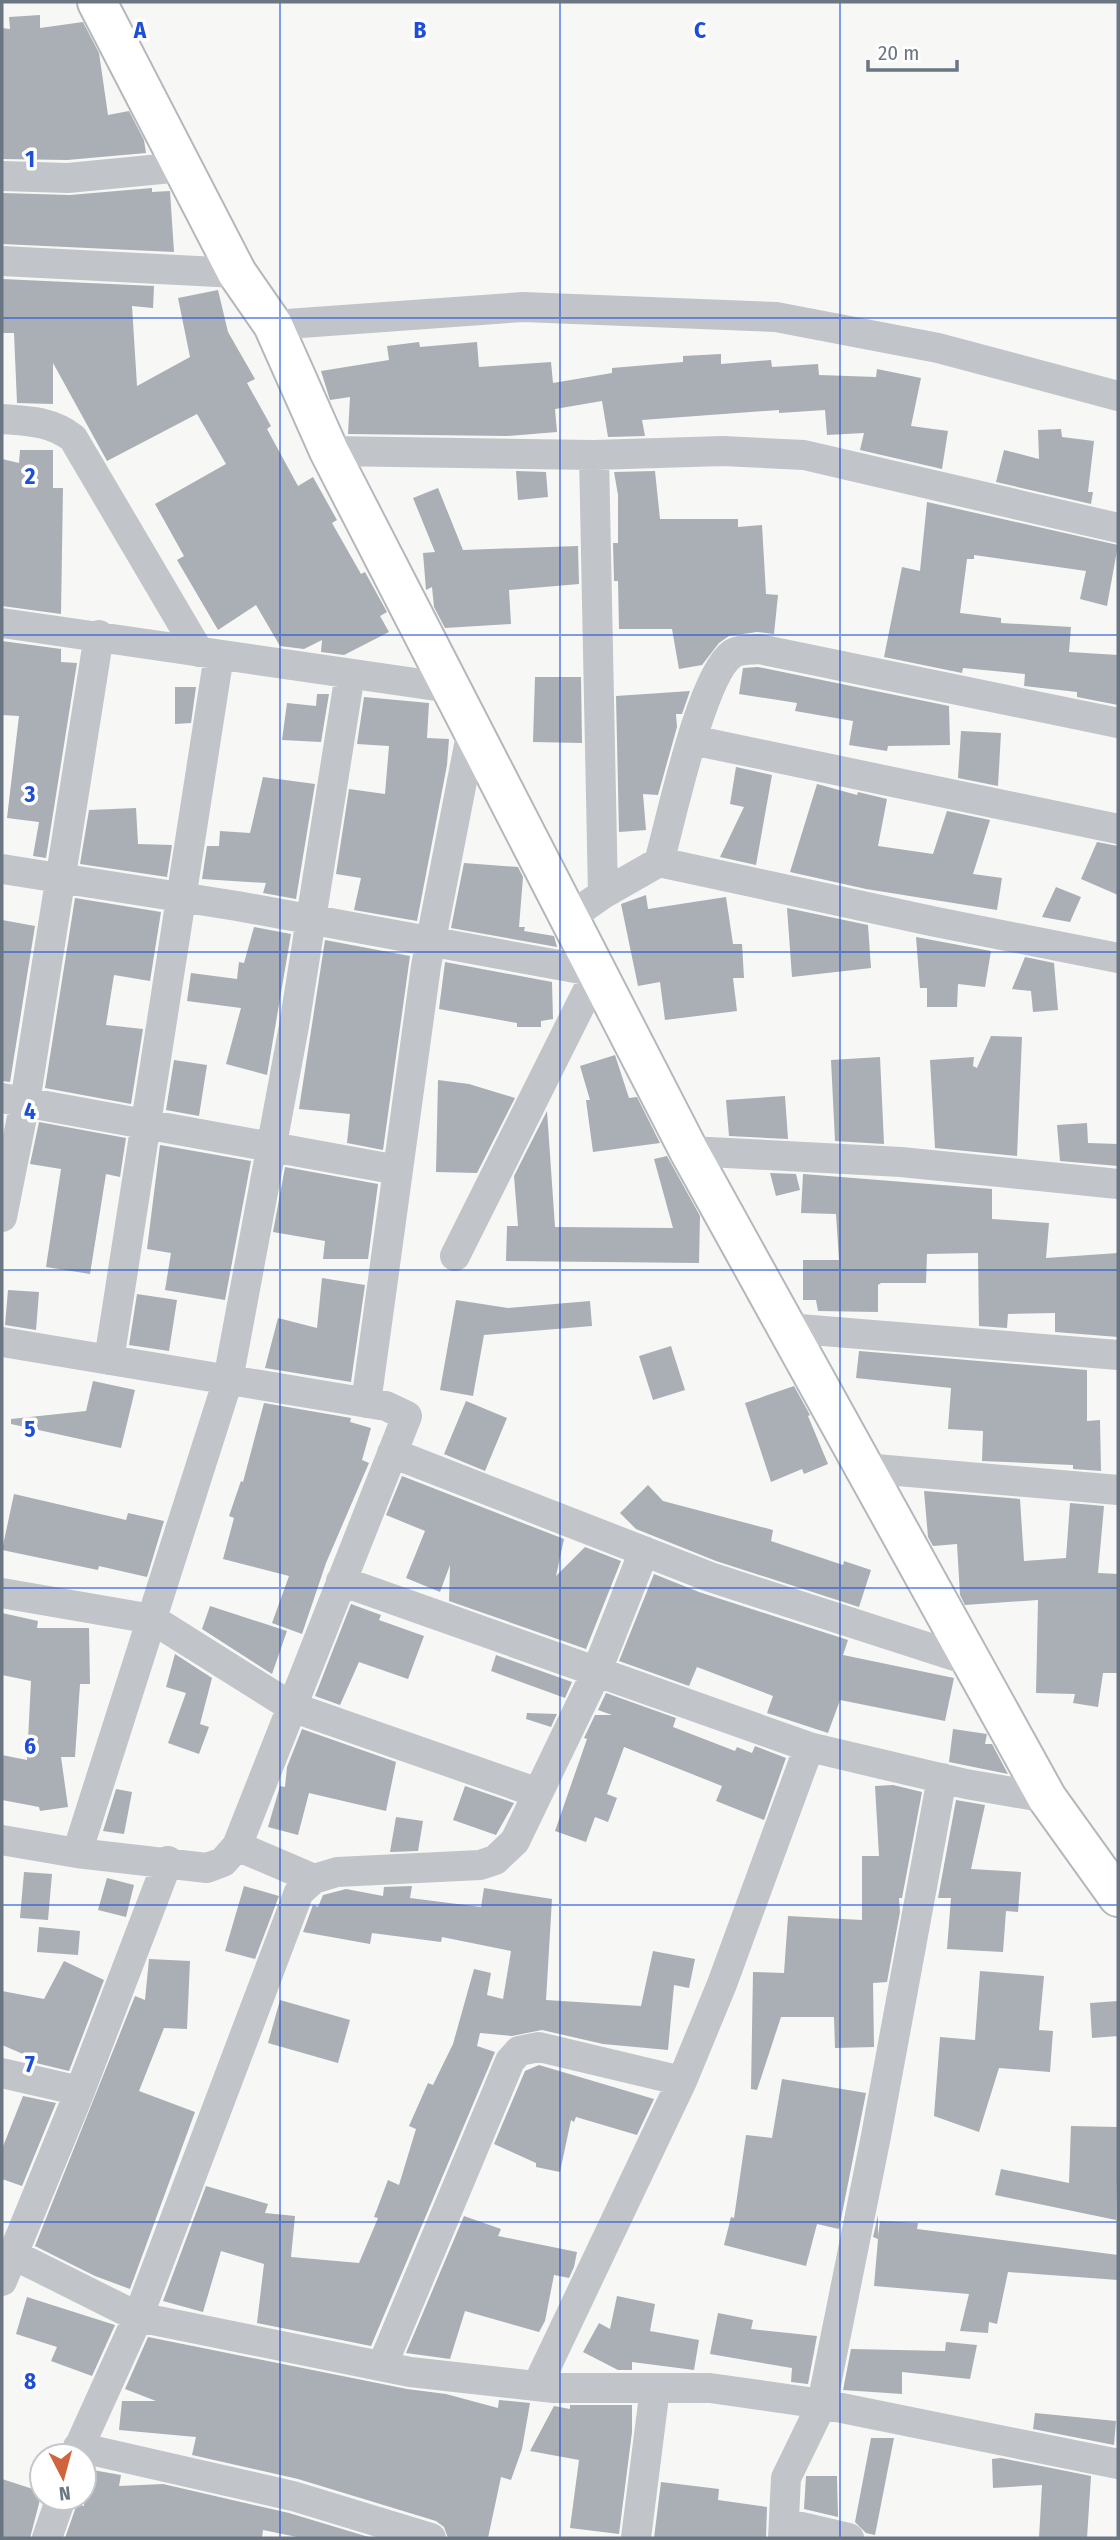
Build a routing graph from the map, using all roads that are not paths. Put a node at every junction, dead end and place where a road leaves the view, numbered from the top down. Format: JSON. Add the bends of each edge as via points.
{"nodes":[{"id":1,"x":97,"y":2,"type":"edge"},
{"id":2,"x":182,"y":167,"type":"junction"},
{"id":3,"x":2,"y":176,"type":"edge"},
{"id":4,"x":2,"y":261,"type":"edge"},
{"id":5,"x":237,"y":273,"type":"junction"},
{"id":6,"x":273,"y":325,"type":"junction"},
{"id":7,"x":1118,"y":396,"type":"edge"},
{"id":8,"x":2,"y":419,"type":"edge"},
{"id":9,"x":328,"y":451,"type":"junction"},
{"id":10,"x":594,"y":455,"type":"junction"},
{"id":11,"x":1118,"y":528,"type":"edge"},
{"id":12,"x":2,"y":623,"type":"edge"},
{"id":13,"x":99,"y":635,"type":"junction"},
{"id":14,"x":209,"y":653,"type":"junction"},
{"id":15,"x":351,"y":674,"type":"junction"},
{"id":16,"x":450,"y":688,"type":"junction"},
{"id":17,"x":1118,"y":723,"type":"edge"},
{"id":18,"x":472,"y":730,"type":"junction"},
{"id":19,"x":692,"y":740,"type":"junction"},
{"id":20,"x":1118,"y":829,"type":"edge"},
{"id":21,"x":659,"y":862,"type":"junction"},
{"id":22,"x":2,"y":869,"type":"edge"},
{"id":23,"x":61,"y":881,"type":"junction"},
{"id":24,"x":603,"y":894,"type":"junction"},
{"id":25,"x":183,"y":897,"type":"junction"},
{"id":26,"x":569,"y":918,"type":"junction"},
{"id":27,"x":311,"y":920,"type":"junction"},
{"id":28,"x":430,"y":942,"type":"junction"},
{"id":29,"x":1118,"y":958,"type":"edge"},
{"id":30,"x":597,"y":972,"type":"junction"},
{"id":31,"x":13,"y":1100,"type":"edge"},
{"id":32,"x":147,"y":1124,"type":"junction"},
{"id":33,"x":271,"y":1146,"type":"junction"},
{"id":34,"x":689,"y":1151,"type":"junction"},
{"id":35,"x":398,"y":1170,"type":"junction"},
{"id":36,"x":1118,"y":1184,"type":"edge"},
{"id":37,"x":2,"y":1217,"type":"edge"},
{"id":38,"x":455,"y":1256,"type":"dead end"},
{"id":39,"x":787,"y":1328,"type":"junction"},
{"id":40,"x":2,"y":1342,"type":"edge"},
{"id":41,"x":1118,"y":1355,"type":"edge"},
{"id":42,"x":109,"y":1360,"type":"junction"},
{"id":43,"x":228,"y":1380,"type":"junction"},
{"id":44,"x":366,"y":1403,"type":"junction"},
{"id":45,"x":392,"y":1453,"type":"junction"},
{"id":46,"x":864,"y":1468,"type":"junction"},
{"id":47,"x":1118,"y":1490,"type":"edge"},
{"id":48,"x":644,"y":1551,"type":"junction"},
{"id":49,"x":341,"y":1581,"type":"junction"},
{"id":50,"x":2,"y":1593,"type":"edge"},
{"id":51,"x":152,"y":1619,"type":"junction"},
{"id":52,"x":970,"y":1661,"type":"junction"},
{"id":53,"x":596,"y":1673,"type":"junction"},
{"id":54,"x":292,"y":1707,"type":"junction"},
{"id":55,"x":809,"y":1747,"type":"junction"},
{"id":56,"x":942,"y":1778,"type":"junction"},
{"id":57,"x":538,"y":1793,"type":"junction"},
{"id":58,"x":1047,"y":1798,"type":"junction"},
{"id":59,"x":2,"y":1840,"type":"edge"},
{"id":60,"x":237,"y":1846,"type":"junction"},
{"id":61,"x":77,"y":1853,"type":"junction"},
{"id":62,"x":168,"y":1861,"type":"junction"},
{"id":63,"x":314,"y":1879,"type":"junction"},
{"id":64,"x":1116,"y":1889,"type":"edge"},
{"id":65,"x":2,"y":2073,"type":"edge"},
{"id":66,"x":682,"y":2081,"type":"junction"},
{"id":67,"x":80,"y":2091,"type":"junction"},
{"id":68,"x":7,"y":2267,"type":"edge"},
{"id":69,"x":138,"y":2317,"type":"junction"},
{"id":70,"x":382,"y":2366,"type":"junction"},
{"id":71,"x":537,"y":2386,"type":"junction"},
{"id":72,"x":655,"y":2388,"type":"junction"},
{"id":73,"x":822,"y":2404,"type":"junction"},
{"id":74,"x":81,"y":2442,"type":"edge"},
{"id":75,"x":98,"y":2455,"type":"edge"},
{"id":76,"x":1118,"y":2464,"type":"edge"},
{"id":77,"x":56,"y":2512,"type":"edge"},
{"id":78,"x":784,"y":2531,"type":"edge"},
{"id":79,"x":47,"y":2538,"type":"edge"},
{"id":80,"x":431,"y":2538,"type":"edge"},
{"id":81,"x":636,"y":2538,"type":"edge"},
{"id":82,"x":849,"y":2538,"type":"edge"}],
"edges":[{"from":1,"to":2,"type":"main road"},
{"from":2,"to":3,"type":"street","via":[[68,177]]},
{"from":2,"to":5,"type":"main road"},
{"from":4,"to":5,"type":"street"},
{"from":5,"to":6,"type":"main road"},
{"from":6,"to":7,"type":"street","via":[[523,307],[776,317],[939,348]]},
{"from":6,"to":9,"type":"main road"},
{"from":8,"to":14,"type":"street","via":[[43,422],[73,438]]},
{"from":9,"to":10,"type":"street"},
{"from":9,"to":16,"type":"main road"},
{"from":10,"to":11,"type":"street","via":[[723,451],[804,455]]},
{"from":10,"to":24,"type":"street"},
{"from":12,"to":13,"type":"street"},
{"from":13,"to":14,"type":"street"},
{"from":13,"to":23,"type":"street"},
{"from":14,"to":15,"type":"street"},
{"from":14,"to":25,"type":"street"},
{"from":15,"to":16,"type":"street"},
{"from":15,"to":27,"type":"street"},
{"from":16,"to":18,"type":"main road"},
{"from":17,"to":19,"type":"street","via":[[759,649],[734,652],[719,667]]},
{"from":18,"to":26,"type":"main road"},
{"from":18,"to":28,"type":"street"},
{"from":19,"to":20,"type":"street"},
{"from":19,"to":21,"type":"street"},
{"from":21,"to":24,"type":"street"},
{"from":21,"to":29,"type":"street"},
{"from":22,"to":23,"type":"street"},
{"from":23,"to":25,"type":"street"},
{"from":23,"to":31,"type":"street"},
{"from":24,"to":26,"type":"street"},
{"from":25,"to":27,"type":"street"},
{"from":25,"to":32,"type":"street"},
{"from":26,"to":30,"type":"main road"},
{"from":27,"to":28,"type":"street"},
{"from":27,"to":33,"type":"street"},
{"from":28,"to":30,"type":"street"},
{"from":28,"to":35,"type":"street"},
{"from":30,"to":34,"type":"main road"},
{"from":30,"to":38,"type":"street"},
{"from":31,"to":32,"type":"street"},
{"from":31,"to":37,"type":"street"},
{"from":32,"to":33,"type":"street"},
{"from":32,"to":42,"type":"street"},
{"from":33,"to":35,"type":"street"},
{"from":33,"to":43,"type":"street"},
{"from":34,"to":36,"type":"street","via":[[901,1162]]},
{"from":34,"to":39,"type":"main road"},
{"from":35,"to":44,"type":"street"},
{"from":39,"to":41,"type":"street"},
{"from":39,"to":46,"type":"main road"},
{"from":40,"to":42,"type":"street"},
{"from":42,"to":43,"type":"street"},
{"from":43,"to":44,"type":"street"},
{"from":43,"to":51,"type":"street"},
{"from":44,"to":45,"type":"street","via":[[407,1416]]},
{"from":45,"to":48,"type":"street"},
{"from":45,"to":49,"type":"street"},
{"from":46,"to":47,"type":"street"},
{"from":46,"to":52,"type":"main road"},
{"from":48,"to":52,"type":"street","via":[[710,1577]]},
{"from":48,"to":53,"type":"street"},
{"from":49,"to":53,"type":"street"},
{"from":49,"to":54,"type":"street"},
{"from":50,"to":51,"type":"street"},
{"from":51,"to":54,"type":"street"},
{"from":51,"to":61,"type":"street"},
{"from":52,"to":58,"type":"main road"},
{"from":53,"to":55,"type":"street"},
{"from":53,"to":57,"type":"street"},
{"from":54,"to":57,"type":"street"},
{"from":54,"to":60,"type":"street"},
{"from":55,"to":56,"type":"street"},
{"from":55,"to":66,"type":"street"},
{"from":56,"to":58,"type":"street"},
{"from":56,"to":73,"type":"street"},
{"from":57,"to":63,"type":"street","via":[[515,1841],[495,1860],[480,1865],[337,1872]]},
{"from":58,"to":64,"type":"main road"},
{"from":59,"to":61,"type":"street"},
{"from":60,"to":62,"type":"street","via":[[223,1861],[207,1868]]},
{"from":60,"to":63,"type":"street"},
{"from":61,"to":62,"type":"street"},
{"from":62,"to":67,"type":"street"},
{"from":63,"to":69,"type":"street","via":[[299,1892]]},
{"from":65,"to":67,"type":"street"},
{"from":66,"to":70,"type":"street","via":[[539,2047],[520,2051],[510,2061]]},
{"from":66,"to":71,"type":"street"},
{"from":67,"to":68,"type":"street"},
{"from":68,"to":69,"type":"street"},
{"from":69,"to":70,"type":"street"},
{"from":69,"to":74,"type":"street"},
{"from":70,"to":71,"type":"street"},
{"from":71,"to":72,"type":"street"},
{"from":72,"to":73,"type":"street","via":[[710,2388]]},
{"from":72,"to":81,"type":"street"},
{"from":73,"to":76,"type":"street"},
{"from":73,"to":78,"type":"street","via":[[786,2478]]},
{"from":75,"to":80,"type":"street","via":[[293,2496]]},
{"from":77,"to":79,"type":"street"},
{"from":78,"to":82,"type":"street"}]}
